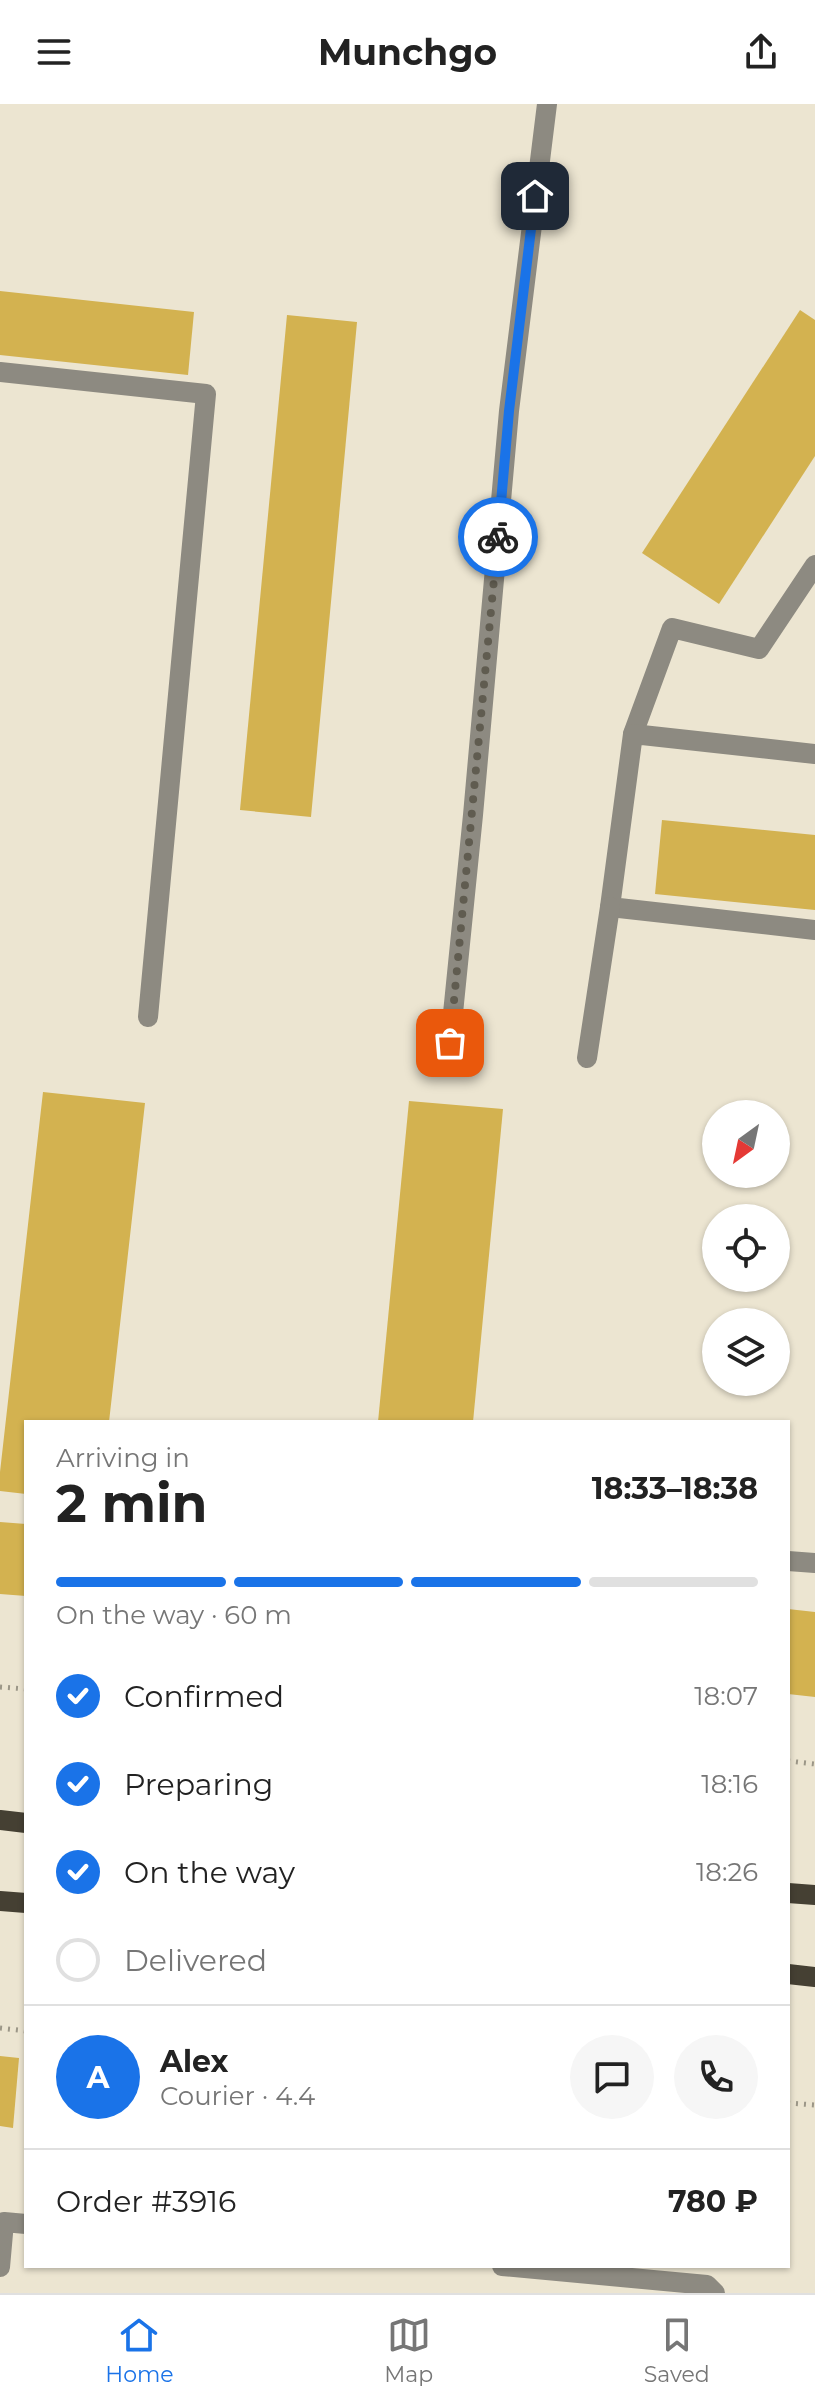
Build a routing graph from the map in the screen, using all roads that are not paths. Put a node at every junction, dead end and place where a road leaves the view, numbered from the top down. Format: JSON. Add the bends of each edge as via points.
{"nodes":[{"id":1,"x":547,"y":104,"type":"edge"},
{"id":2,"x":0,"y":372,"type":"edge"},
{"id":3,"x":815,"y":565,"type":"edge"},
{"id":4,"x":633,"y":734,"type":"junction"},
{"id":5,"x":815,"y":754,"type":"edge"},
{"id":6,"x":610,"y":907,"type":"junction"},
{"id":7,"x":815,"y":930,"type":"edge"},
{"id":8,"x":148,"y":1017,"type":"dead end"},
{"id":9,"x":450,"y":1043,"type":"dead end"},
{"id":10,"x":587,"y":1058,"type":"dead end"},
{"id":11,"x":790,"y":1561,"type":"edge"},
{"id":12,"x":815,"y":1563,"type":"edge"},
{"id":13,"x":0,"y":1820,"type":"edge"},
{"id":14,"x":24,"y":1823,"type":"edge"},
{"id":15,"x":790,"y":1893,"type":"edge"},
{"id":16,"x":815,"y":1895,"type":"edge"},
{"id":17,"x":0,"y":1901,"type":"edge"},
{"id":18,"x":24,"y":1903,"type":"edge"},
{"id":19,"x":790,"y":1974,"type":"edge"},
{"id":20,"x":815,"y":1977,"type":"edge"},
{"id":21,"x":2,"y":2222,"type":"edge"},
{"id":22,"x":24,"y":2224,"type":"edge"},
{"id":23,"x":0,"y":2267,"type":"edge"},
{"id":24,"x":512,"y":2268,"type":"edge"},
{"id":25,"x":593,"y":2284,"type":"edge"},
{"id":26,"x":715,"y":2293,"type":"edge"}],
"edges":[{"from":1,"to":9,"type":"lane","via":[[509,411]]},
{"from":2,"to":8,"type":"lane","via":[[206,394]]},
{"from":3,"to":4,"type":"lane","via":[[759,649],[672,628]]},
{"from":4,"to":5,"type":"lane"},
{"from":4,"to":6,"type":"lane"},
{"from":6,"to":7,"type":"lane"},
{"from":6,"to":10,"type":"lane"},
{"from":11,"to":12,"type":"lane"},
{"from":13,"to":14,"type":"main road"},
{"from":15,"to":16,"type":"main road"},
{"from":17,"to":18,"type":"main road"},
{"from":19,"to":20,"type":"main road"},
{"from":21,"to":22,"type":"lane"},
{"from":21,"to":23,"type":"lane"},
{"from":24,"to":25,"type":"lane"},
{"from":25,"to":26,"type":"lane","via":[[707,2285]]}]}
